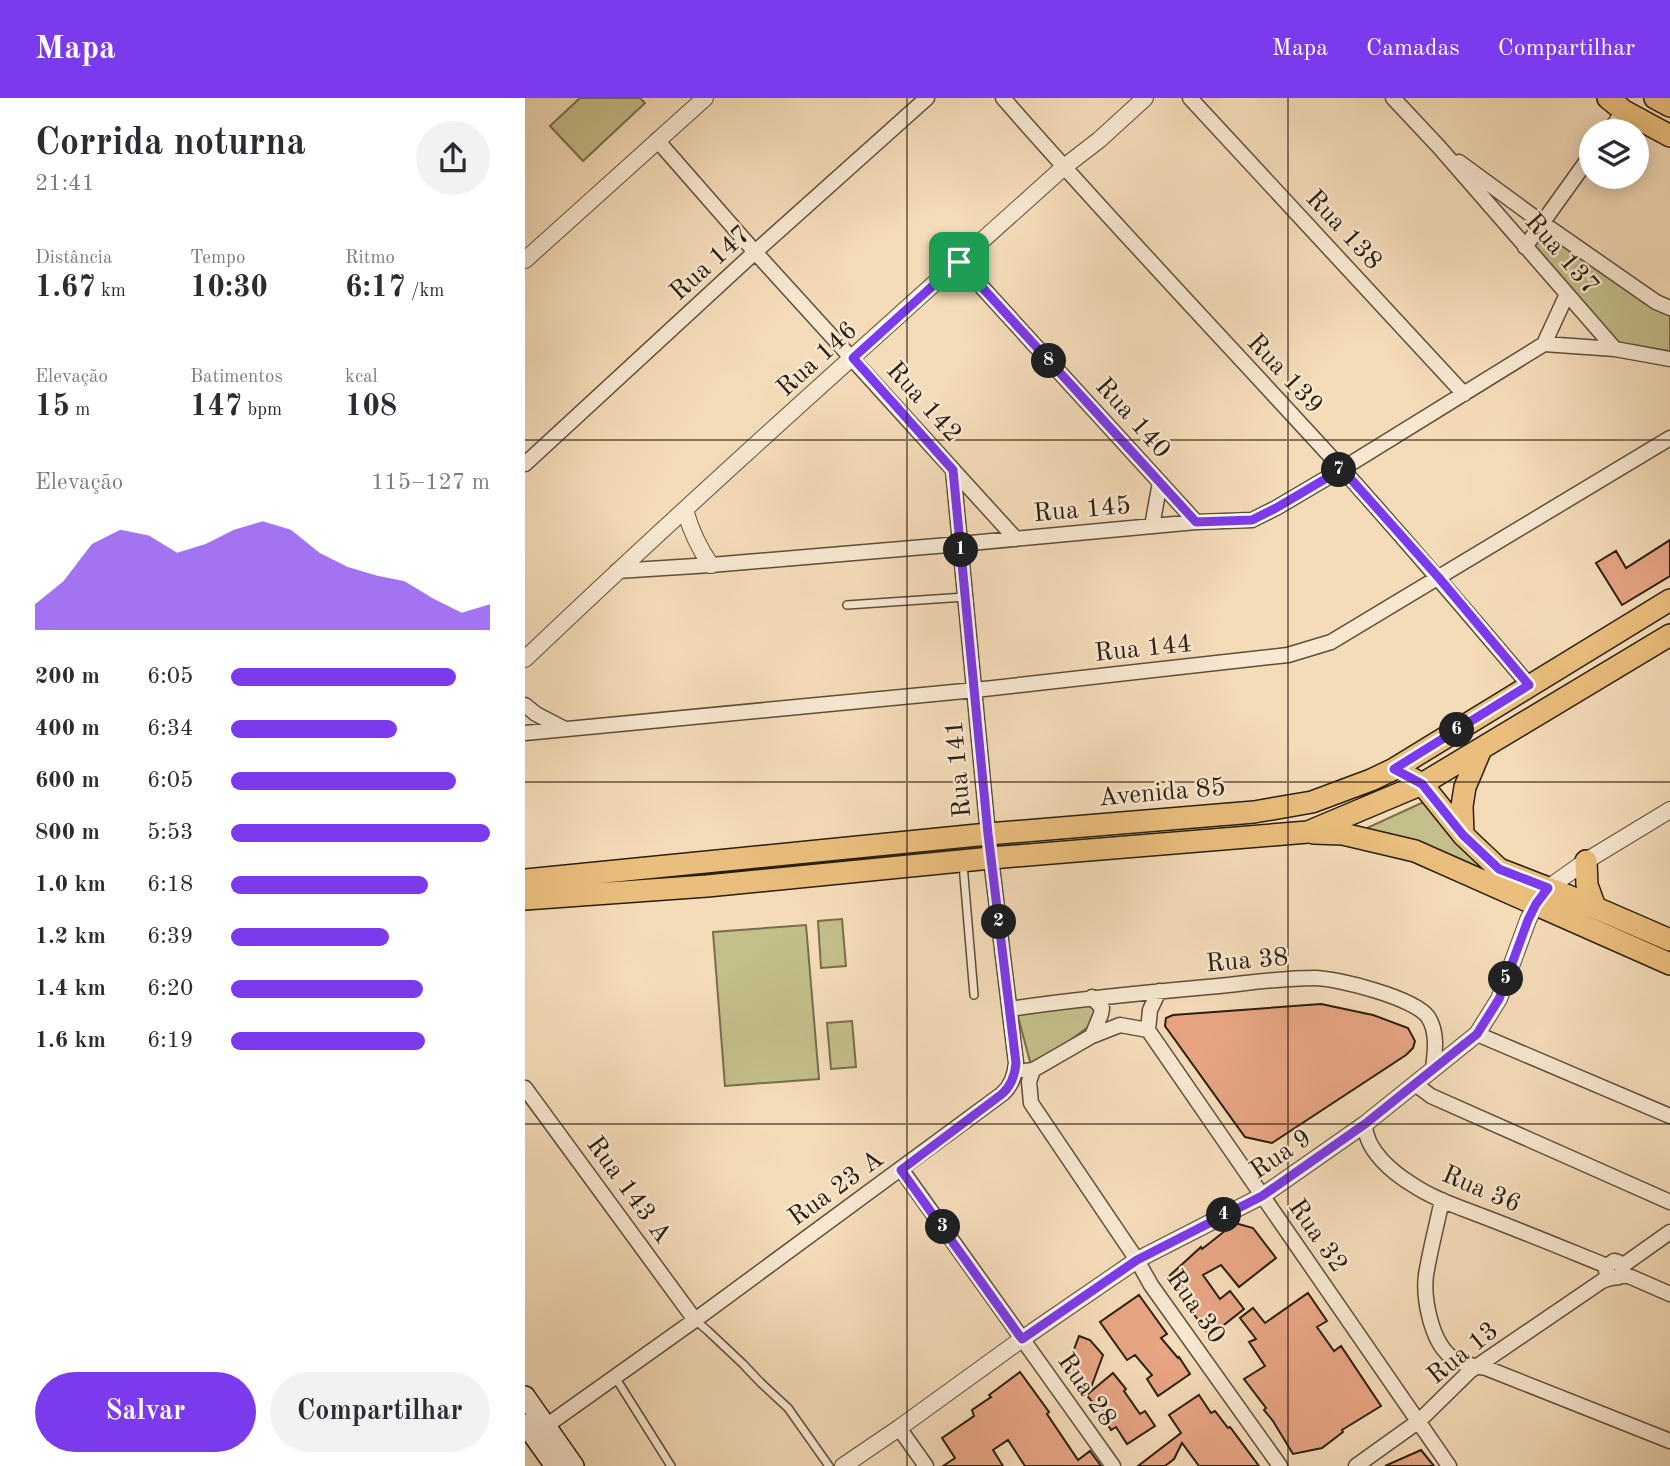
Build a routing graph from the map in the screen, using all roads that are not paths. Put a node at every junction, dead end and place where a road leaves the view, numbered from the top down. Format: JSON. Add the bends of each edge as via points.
{"nodes":[{"id":1,"x":705,"y":98,"type":"edge"},
{"id":2,"x":927,"y":98,"type":"edge"},
{"id":3,"x":1003,"y":98,"type":"edge"},
{"id":4,"x":1145,"y":98,"type":"edge"},
{"id":5,"x":1190,"y":98,"type":"edge"},
{"id":6,"x":1392,"y":98,"type":"edge"},
{"id":7,"x":1655,"y":98,"type":"edge"},
{"id":8,"x":1616,"y":105,"type":"edge"},
{"id":9,"x":1670,"y":106,"type":"edge"},
{"id":10,"x":1670,"y":136,"type":"edge"},
{"id":11,"x":657,"y":140,"type":"junction"},
{"id":12,"x":1439,"y":147,"type":"junction"},
{"id":13,"x":1064,"y":167,"type":"junction"},
{"id":14,"x":1579,"y":171,"type":"edge"},
{"id":15,"x":1541,"y":222,"type":"junction"},
{"id":16,"x":1525,"y":247,"type":"junction"},
{"id":17,"x":755,"y":252,"type":"junction"},
{"id":18,"x":525,"y":260,"type":"edge"},
{"id":19,"x":959,"y":262,"type":"junction"},
{"id":20,"x":1567,"y":295,"type":"junction"},
{"id":21,"x":1670,"y":308,"type":"edge"},
{"id":22,"x":1544,"y":344,"type":"junction"},
{"id":23,"x":1615,"y":349,"type":"junction"},
{"id":24,"x":853,"y":358,"type":"junction"},
{"id":25,"x":1670,"y":359,"type":"edge"},
{"id":26,"x":1464,"y":394,"type":"junction"},
{"id":27,"x":1670,"y":438,"type":"edge"},
{"id":28,"x":525,"y":464,"type":"edge"},
{"id":29,"x":1342,"y":469,"type":"junction"},
{"id":30,"x":953,"y":470,"type":"junction"},
{"id":31,"x":1160,"y":482,"type":"junction"},
{"id":32,"x":685,"y":510,"type":"junction"},
{"id":33,"x":1196,"y":522,"type":"junction"},
{"id":34,"x":1152,"y":526,"type":"junction"},
{"id":35,"x":1016,"y":539,"type":"junction"},
{"id":36,"x":960,"y":544,"type":"junction"},
{"id":37,"x":711,"y":565,"type":"junction"},
{"id":38,"x":617,"y":571,"type":"junction"},
{"id":39,"x":1439,"y":578,"type":"junction"},
{"id":40,"x":965,"y":597,"type":"junction"},
{"id":41,"x":1670,"y":600,"type":"edge"},
{"id":42,"x":847,"y":605,"type":"dead end"},
{"id":43,"x":1670,"y":635,"type":"edge"},
{"id":44,"x":525,"y":659,"type":"edge"},
{"id":45,"x":1529,"y":685,"type":"junction"},
{"id":46,"x":975,"y":690,"type":"junction"},
{"id":47,"x":525,"y":705,"type":"edge"},
{"id":48,"x":564,"y":729,"type":"junction"},
{"id":49,"x":525,"y":733,"type":"edge"},
{"id":50,"x":1481,"y":749,"type":"junction"},
{"id":51,"x":1394,"y":769,"type":"junction"},
{"id":52,"x":1422,"y":784,"type":"junction"},
{"id":53,"x":1670,"y":810,"type":"edge"},
{"id":54,"x":1308,"y":832,"type":"junction"},
{"id":55,"x":988,"y":834,"type":"junction"},
{"id":56,"x":1463,"y":835,"type":"junction"},
{"id":57,"x":991,"y":858,"type":"junction"},
{"id":58,"x":963,"y":861,"type":"junction"},
{"id":59,"x":1586,"y":861,"type":"junction"},
{"id":60,"x":607,"y":871,"type":"junction"},
{"id":61,"x":525,"y":872,"type":"edge"},
{"id":62,"x":525,"y":880,"type":"edge"},
{"id":63,"x":604,"y":894,"type":"junction"},
{"id":64,"x":1542,"y":896,"type":"junction"},
{"id":65,"x":525,"y":899,"type":"edge"},
{"id":66,"x":525,"y":907,"type":"edge"},
{"id":67,"x":1595,"y":907,"type":"junction"},
{"id":68,"x":1670,"y":940,"type":"edge"},
{"id":69,"x":1670,"y":964,"type":"edge"},
{"id":70,"x":1159,"y":991,"type":"junction"},
{"id":71,"x":974,"y":995,"type":"dead end"},
{"id":72,"x":1092,"y":997,"type":"junction"},
{"id":73,"x":1010,"y":1009,"type":"junction"},
{"id":74,"x":1148,"y":1030,"type":"junction"},
{"id":75,"x":1477,"y":1034,"type":"junction"},
{"id":76,"x":1092,"y":1036,"type":"junction"},
{"id":77,"x":1016,"y":1063,"type":"junction"},
{"id":78,"x":1433,"y":1069,"type":"junction"},
{"id":79,"x":1033,"y":1070,"type":"junction"},
{"id":80,"x":1415,"y":1084,"type":"junction"},
{"id":81,"x":525,"y":1088,"type":"edge"},
{"id":82,"x":1002,"y":1094,"type":"junction"},
{"id":83,"x":1031,"y":1103,"type":"junction"},
{"id":84,"x":1670,"y":1116,"type":"edge"},
{"id":85,"x":1365,"y":1124,"type":"junction"},
{"id":86,"x":901,"y":1170,"type":"junction"},
{"id":87,"x":1262,"y":1196,"type":"junction"},
{"id":88,"x":1442,"y":1200,"type":"junction"},
{"id":89,"x":1670,"y":1202,"type":"edge"},
{"id":90,"x":1670,"y":1233,"type":"edge"},
{"id":91,"x":1137,"y":1260,"type":"junction"},
{"id":92,"x":1616,"y":1271,"type":"junction"},
{"id":93,"x":1670,"y":1294,"type":"edge"},
{"id":94,"x":695,"y":1320,"type":"junction"},
{"id":95,"x":1022,"y":1339,"type":"junction"},
{"id":96,"x":1471,"y":1368,"type":"junction"},
{"id":97,"x":615,"y":1377,"type":"junction"},
{"id":98,"x":525,"y":1396,"type":"edge"},
{"id":99,"x":1419,"y":1421,"type":"junction"},
{"id":100,"x":525,"y":1424,"type":"edge"},
{"id":101,"x":546,"y":1426,"type":"junction"},
{"id":102,"x":899,"y":1427,"type":"junction"},
{"id":103,"x":1670,"y":1441,"type":"edge"},
{"id":104,"x":555,"y":1466,"type":"edge"},
{"id":105,"x":575,"y":1466,"type":"edge"},
{"id":106,"x":671,"y":1466,"type":"edge"},
{"id":107,"x":829,"y":1466,"type":"edge"},
{"id":108,"x":843,"y":1466,"type":"edge"},
{"id":109,"x":926,"y":1466,"type":"edge"},
{"id":110,"x":1113,"y":1466,"type":"edge"},
{"id":111,"x":1280,"y":1466,"type":"edge"},
{"id":112,"x":1356,"y":1466,"type":"edge"},
{"id":113,"x":1449,"y":1466,"type":"edge"}],
"edges":[{"from":1,"to":11,"type":"street"},
{"from":2,"to":17,"type":"street","name":"Rua 147"},
{"from":3,"to":13,"type":"street","name":"Rua 139"},
{"from":4,"to":13,"type":"street","name":"Rua 146"},
{"from":5,"to":26,"type":"street","name":"Rua 138"},
{"from":6,"to":12,"type":"street","name":"Rua 137"},
{"from":7,"to":9,"type":"main road"},
{"from":8,"to":10,"type":"main road"},
{"from":11,"to":17,"type":"street","name":"Rua 142"},
{"from":11,"to":18,"type":"street"},
{"from":12,"to":15,"type":"street","name":"Rua 137"},
{"from":12,"to":16,"type":"street","name":"Rua 137"},
{"from":13,"to":19,"type":"street","name":"Rua 146"},
{"from":13,"to":29,"type":"street","name":"Rua 139"},
{"from":14,"to":15,"type":"street"},
{"from":15,"to":16,"type":"street"},
{"from":15,"to":21,"type":"street","name":"Rua 137"},
{"from":16,"to":20,"type":"street","name":"Rua 137"},
{"from":17,"to":24,"type":"street","name":"Rua 142"},
{"from":17,"to":28,"type":"street","name":"Rua 147"},
{"from":19,"to":24,"type":"street","name":"Rua 146"},
{"from":19,"to":31,"type":"street","name":"Rua 140"},
{"from":20,"to":22,"type":"street"},
{"from":20,"to":23,"type":"street","name":"Rua 137"},
{"from":22,"to":23,"type":"street"},
{"from":22,"to":26,"type":"street","name":"Rua 145"},
{"from":23,"to":25,"type":"street"},
{"from":24,"to":30,"type":"street","name":"Rua 142"},
{"from":24,"to":32,"type":"street","name":"Rua 146"},
{"from":26,"to":29,"type":"street","name":"Rua 145"},
{"from":27,"to":39,"type":"street","name":"Rua 144"},
{"from":29,"to":33,"type":"street","name":"Rua 145","via":[[1252,520]]},
{"from":29,"to":39,"type":"street","name":"Rua 139"},
{"from":30,"to":35,"type":"street","name":"Rua 142"},
{"from":30,"to":36,"type":"street","name":"Rua 141"},
{"from":31,"to":33,"type":"street","name":"Rua 140"},
{"from":31,"to":34,"type":"street","name":"Rua 140"},
{"from":32,"to":37,"type":"street","via":[[692,534]]},
{"from":32,"to":38,"type":"street","name":"Rua 146"},
{"from":33,"to":34,"type":"street","name":"Rua 145"},
{"from":34,"to":35,"type":"street","name":"Rua 145"},
{"from":35,"to":36,"type":"street","name":"Rua 145"},
{"from":36,"to":37,"type":"street","name":"Rua 145"},
{"from":36,"to":40,"type":"street","name":"Rua 141"},
{"from":37,"to":38,"type":"street","name":"Rua 145"},
{"from":38,"to":44,"type":"street","name":"Rua 146"},
{"from":39,"to":45,"type":"street","name":"Rua 139"},
{"from":39,"to":46,"type":"street","name":"Rua 144","via":[[1331,642],[1287,655]]},
{"from":40,"to":42,"type":"lane"},
{"from":40,"to":46,"type":"street","name":"Rua 141"},
{"from":41,"to":45,"type":"main road","name":"Avenida 85"},
{"from":43,"to":50,"type":"main road","name":"Avenida 85"},
{"from":45,"to":51,"type":"main road","name":"Avenida 85"},
{"from":46,"to":48,"type":"street","name":"Rua 144"},
{"from":46,"to":55,"type":"street","name":"Rua 141"},
{"from":47,"to":48,"type":"street"},
{"from":48,"to":49,"type":"street","name":"Rua 144"},
{"from":50,"to":52,"type":"main road","name":"Avenida 85"},
{"from":50,"to":56,"type":"main road","via":[[1465,788]]},
{"from":51,"to":52,"type":"main road"},
{"from":51,"to":55,"type":"main road","name":"Avenida 85","via":[[1312,802],[1254,812]]},
{"from":52,"to":54,"type":"main road","name":"Avenida 85"},
{"from":52,"to":56,"type":"main road"},
{"from":53,"to":59,"type":"street"},
{"from":54,"to":57,"type":"main road","name":"Avenida 85"},
{"from":54,"to":64,"type":"main road","via":[[1343,834],[1415,851]]},
{"from":55,"to":57,"type":"street","name":"Rua 141"},
{"from":55,"to":60,"type":"main road","name":"Avenida 85"},
{"from":56,"to":64,"type":"main road","via":[[1499,869]]},
{"from":57,"to":58,"type":"main road","name":"Avenida 85"},
{"from":57,"to":73,"type":"street","name":"Rua 141"},
{"from":58,"to":63,"type":"main road","name":"Avenida 85"},
{"from":58,"to":71,"type":"lane"},
{"from":59,"to":64,"type":"street"},
{"from":59,"to":67,"type":"main road","via":[[1587,885]]},
{"from":60,"to":61,"type":"main road","name":"Avenida 85","via":[[572,867]]},
{"from":60,"to":62,"type":"main road","name":"Avenida 85"},
{"from":63,"to":65,"type":"main road","name":"Avenida 85"},
{"from":63,"to":66,"type":"main road","name":"Avenida 85","via":[[582,902]]},
{"from":64,"to":67,"type":"main road"},
{"from":64,"to":69,"type":"main road"},
{"from":64,"to":75,"type":"street","name":"Rua 9","via":[[1528,920],[1499,999]]},
{"from":67,"to":68,"type":"main road"},
{"from":70,"to":72,"type":"street","name":"Rua 38"},
{"from":70,"to":74,"type":"street","via":[[1150,1010]]},
{"from":70,"to":78,"type":"street","name":"Rua 38","via":[[1316,978],[1373,989],[1419,1008],[1428,1017],[1434,1030]]},
{"from":72,"to":73,"type":"street","name":"Rua 38"},
{"from":72,"to":76,"type":"street","via":[[1102,1008]]},
{"from":73,"to":77,"type":"street","name":"Rua 141"},
{"from":74,"to":76,"type":"street","via":[[1120,1025]]},
{"from":74,"to":87,"type":"street","name":"Rua 32"},
{"from":75,"to":78,"type":"street","name":"Rua 9"},
{"from":75,"to":84,"type":"street"},
{"from":76,"to":79,"type":"street"},
{"from":77,"to":79,"type":"street","via":[[1023,1071]]},
{"from":77,"to":82,"type":"street","name":"Rua 23 A","via":[[1015,1074]]},
{"from":78,"to":80,"type":"street","name":"Rua 9"},
{"from":79,"to":83,"type":"street"},
{"from":80,"to":85,"type":"street","name":"Rua 9"},
{"from":80,"to":89,"type":"street","via":[[1431,1096]]},
{"from":81,"to":94,"type":"street","name":"Rua 143 A"},
{"from":82,"to":83,"type":"street"},
{"from":82,"to":86,"type":"street","name":"Rua 23 A"},
{"from":83,"to":91,"type":"street","name":"Rua 30"},
{"from":85,"to":87,"type":"street","name":"Rua 9"},
{"from":85,"to":88,"type":"street","name":"Rua 36","via":[[1370,1143],[1391,1168]]},
{"from":86,"to":94,"type":"street","name":"Rua 23 A"},
{"from":86,"to":95,"type":"street","name":"Rua 28"},
{"from":87,"to":91,"type":"street","name":"Rua 9"},
{"from":87,"to":99,"type":"street","name":"Rua 32"},
{"from":88,"to":92,"type":"street","name":"Rua 36"},
{"from":88,"to":96,"type":"street","via":[[1426,1277],[1429,1314],[1436,1336],[1450,1356]]},
{"from":90,"to":92,"type":"street","name":"Rua 13"},
{"from":91,"to":95,"type":"street","name":"Rua 9"},
{"from":91,"to":111,"type":"street","name":"Rua 30"},
{"from":92,"to":93,"type":"street","name":"Rua 36"},
{"from":92,"to":96,"type":"street","name":"Rua 13"},
{"from":94,"to":97,"type":"street","name":"Rua 23 A"},
{"from":94,"to":107,"type":"lane","via":[[788,1408]]},
{"from":95,"to":102,"type":"street","name":"Rua 9"},
{"from":95,"to":110,"type":"street","name":"Rua 28"},
{"from":96,"to":99,"type":"street","name":"Rua 13"},
{"from":96,"to":103,"type":"street","via":[[1486,1368]]},
{"from":97,"to":101,"type":"street","name":"Rua 23 A"},
{"from":97,"to":106,"type":"lane"},
{"from":98,"to":101,"type":"main road"},
{"from":99,"to":112,"type":"street","name":"Rua 13"},
{"from":99,"to":113,"type":"street","name":"Rua 32"},
{"from":100,"to":104,"type":"main road"},
{"from":101,"to":105,"type":"main road"},
{"from":102,"to":108,"type":"street","name":"Rua 9"},
{"from":102,"to":109,"type":"street"}]}
